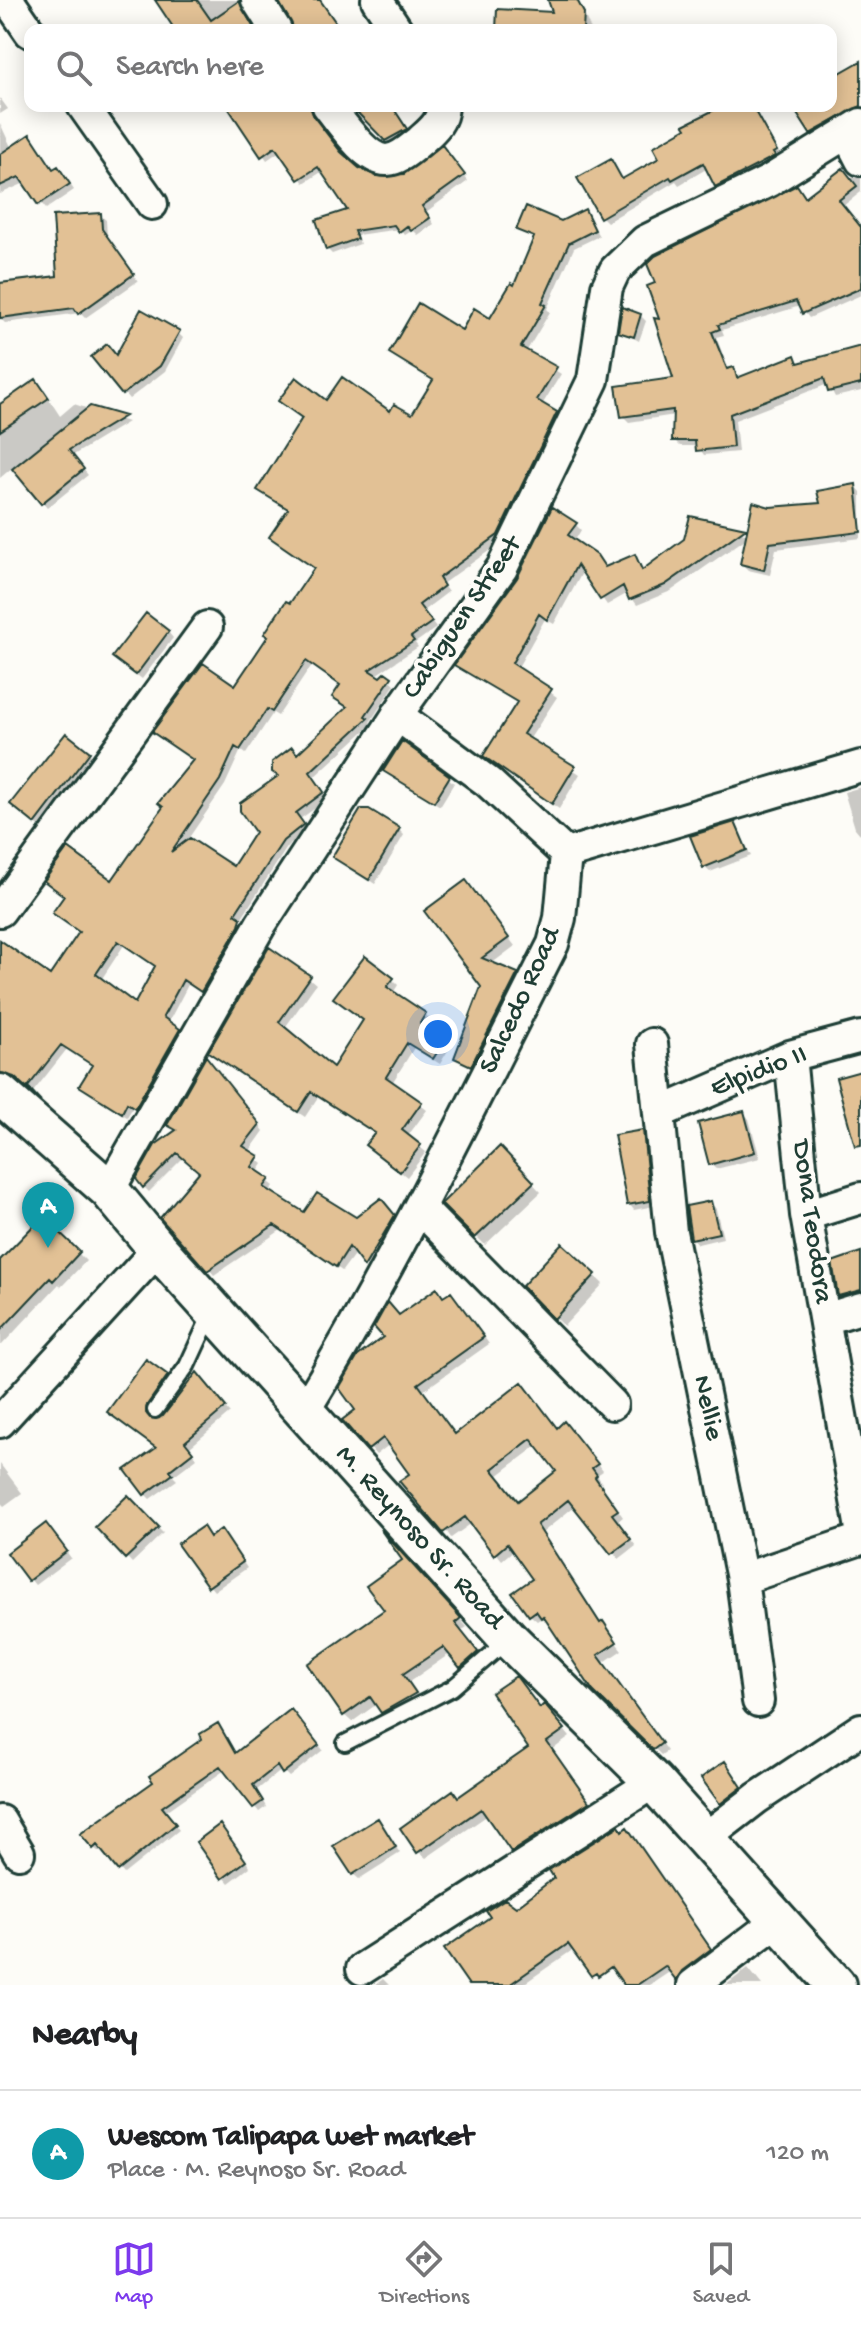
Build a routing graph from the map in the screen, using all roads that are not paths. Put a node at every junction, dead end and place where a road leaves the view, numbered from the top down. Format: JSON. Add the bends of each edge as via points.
{"nodes":[{"id":1,"x":8,"y":0,"type":"edge"},
{"id":2,"x":257,"y":0,"type":"edge"},
{"id":3,"x":377,"y":0,"type":"edge"},
{"id":4,"x":24,"y":24,"type":"edge"},
{"id":5,"x":272,"y":24,"type":"edge"},
{"id":6,"x":393,"y":24,"type":"edge"},
{"id":7,"x":87,"y":112,"type":"edge"},
{"id":8,"x":333,"y":112,"type":"edge"},
{"id":9,"x":441,"y":112,"type":"edge"},
{"id":10,"x":854,"y":128,"type":"edge"},
{"id":11,"x":861,"y":160,"type":"edge"},
{"id":12,"x":152,"y":204,"type":"dead end"},
{"id":13,"x":207,"y":627,"type":"dead end"},
{"id":14,"x":397,"y":715,"type":"junction"},
{"id":15,"x":861,"y":766,"type":"edge"},
{"id":16,"x":566,"y":854,"type":"junction"},
{"id":17,"x":0,"y":911,"type":"edge"},
{"id":18,"x":861,"y":1037,"type":"edge"},
{"id":19,"x":652,"y":1044,"type":"dead end"},
{"id":20,"x":790,"y":1056,"type":"junction"},
{"id":21,"x":0,"y":1094,"type":"edge"},
{"id":22,"x":659,"y":1113,"type":"junction"},
{"id":23,"x":109,"y":1190,"type":"junction"},
{"id":24,"x":861,"y":1198,"type":"edge"},
{"id":25,"x":420,"y":1208,"type":"junction"},
{"id":26,"x":806,"y":1215,"type":"junction"},
{"id":27,"x":158,"y":1249,"type":"junction"},
{"id":28,"x":861,"y":1308,"type":"edge"},
{"id":29,"x":213,"y":1310,"type":"junction"},
{"id":30,"x":825,"y":1319,"type":"junction"},
{"id":31,"x":612,"y":1404,"type":"dead end"},
{"id":32,"x":155,"y":1410,"type":"dead end"},
{"id":33,"x":304,"y":1411,"type":"junction"},
{"id":34,"x":851,"y":1421,"type":"edge"},
{"id":35,"x":0,"y":1422,"type":"edge"},
{"id":36,"x":861,"y":1529,"type":"edge"},
{"id":37,"x":861,"y":1539,"type":"edge"},
{"id":38,"x":742,"y":1579,"type":"junction"},
{"id":39,"x":509,"y":1639,"type":"junction"},
{"id":40,"x":758,"y":1701,"type":"dead end"},
{"id":41,"x":861,"y":1729,"type":"edge"},
{"id":42,"x":345,"y":1743,"type":"dead end"},
{"id":43,"x":654,"y":1782,"type":"junction"},
{"id":44,"x":0,"y":1821,"type":"edge"},
{"id":45,"x":704,"y":1839,"type":"junction"},
{"id":46,"x":19,"y":1853,"type":"dead end"},
{"id":47,"x":776,"y":1922,"type":"junction"},
{"id":48,"x":362,"y":1969,"type":"dead end"},
{"id":49,"x":693,"y":1985,"type":"edge"},
{"id":50,"x":836,"y":1985,"type":"edge"}],
"edges":[{"from":1,"to":4,"type":"street"},
{"from":2,"to":5,"type":"street"},
{"from":3,"to":6,"type":"street"},
{"from":7,"to":12,"type":"street"},
{"from":8,"to":9,"type":"street","via":[[355,141],[387,160],[435,129]]},
{"from":10,"to":11,"type":"street"},
{"from":10,"to":14,"type":"street","name":"Cabiguen Street","via":[[769,181],[645,241],[615,270],[607,287],[593,380],[537,501],[502,568]]},
{"from":13,"to":17,"type":"street"},
{"from":14,"to":16,"type":"street","via":[[488,782]]},
{"from":14,"to":23,"type":"street","name":"Cabiguen Street","via":[[261,924]]},
{"from":15,"to":16,"type":"street"},
{"from":16,"to":25,"type":"street","name":"Salcedo Road","via":[[553,944]]},
{"from":18,"to":20,"type":"street","name":"Elpidio II"},
{"from":19,"to":22,"type":"street","name":"Nellie"},
{"from":20,"to":22,"type":"street","name":"Elpidio II"},
{"from":20,"to":26,"type":"street","name":"Dona Teodora"},
{"from":21,"to":23,"type":"street","name":"M. Reynoso Sr. Road"},
{"from":22,"to":38,"type":"street","name":"Nellie","via":[[671,1232]]},
{"from":23,"to":27,"type":"street","name":"M. Reynoso Sr. Road"},
{"from":24,"to":26,"type":"street"},
{"from":25,"to":31,"type":"street"},
{"from":25,"to":33,"type":"street","name":"Salcedo Road"},
{"from":26,"to":30,"type":"street","name":"Dona Teodora"},
{"from":27,"to":29,"type":"street","name":"M. Reynoso Sr. Road"},
{"from":27,"to":35,"type":"street"},
{"from":28,"to":30,"type":"street"},
{"from":29,"to":32,"type":"lane","via":[[187,1366]]},
{"from":29,"to":33,"type":"street","name":"M. Reynoso Sr. Road"},
{"from":30,"to":34,"type":"street","name":"Dona Teodora"},
{"from":33,"to":39,"type":"street","name":"M. Reynoso Sr. Road"},
{"from":34,"to":36,"type":"street","name":"Dona Teodora"},
{"from":37,"to":38,"type":"street"},
{"from":38,"to":40,"type":"street","name":"Nellie"},
{"from":39,"to":42,"type":"lane","via":[[452,1688]]},
{"from":39,"to":43,"type":"street","name":"M. Reynoso Sr. Road"},
{"from":41,"to":45,"type":"street"},
{"from":43,"to":45,"type":"street","name":"M. Reynoso Sr. Road"},
{"from":43,"to":48,"type":"street"},
{"from":44,"to":46,"type":"street"},
{"from":45,"to":47,"type":"street","name":"M. Reynoso Sr. Road"},
{"from":47,"to":49,"type":"street"},
{"from":47,"to":50,"type":"street","name":"M. Reynoso Sr. Road"}]}
